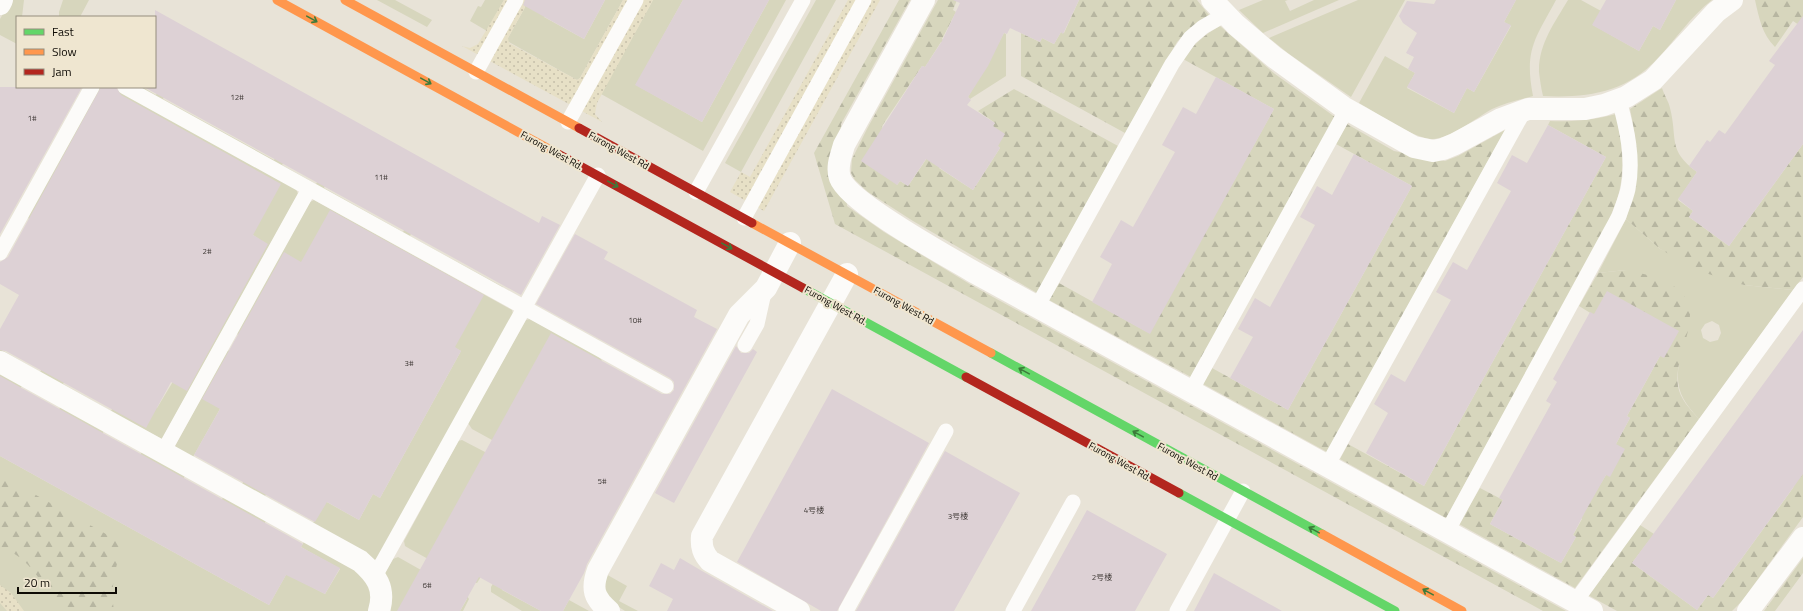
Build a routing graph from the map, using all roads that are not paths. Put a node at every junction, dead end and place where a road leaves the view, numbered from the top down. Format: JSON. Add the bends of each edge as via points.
{"nodes":[{"id":1,"x":2,"y":0,"type":"edge"},
{"id":2,"x":277,"y":0,"type":"edge"},
{"id":3,"x":345,"y":0,"type":"edge"},
{"id":4,"x":516,"y":0,"type":"edge"},
{"id":5,"x":636,"y":0,"type":"edge"},
{"id":6,"x":802,"y":0,"type":"edge"},
{"id":7,"x":864,"y":0,"type":"edge"},
{"id":8,"x":924,"y":0,"type":"edge"},
{"id":9,"x":1732,"y":0,"type":"edge"},
{"id":10,"x":0,"y":4,"type":"edge"},
{"id":11,"x":1219,"y":7,"type":"edge"},
{"id":12,"x":476,"y":72,"type":"junction"},
{"id":13,"x":91,"y":88,"type":"edge"},
{"id":14,"x":128,"y":88,"type":"edge"},
{"id":15,"x":1619,"y":100,"type":"junction"},
{"id":16,"x":1347,"y":109,"type":"junction"},
{"id":17,"x":1524,"y":111,"type":"junction"},
{"id":18,"x":568,"y":122,"type":"junction"},
{"id":19,"x":598,"y":175,"type":"junction"},
{"id":20,"x":309,"y":189,"type":"junction"},
{"id":21,"x":696,"y":192,"type":"junction"},
{"id":22,"x":744,"y":218,"type":"junction"},
{"id":23,"x":790,"y":243,"type":"junction"},
{"id":24,"x":0,"y":253,"type":"edge"},
{"id":25,"x":847,"y":274,"type":"junction"},
{"id":26,"x":770,"y":280,"type":"junction"},
{"id":27,"x":1803,"y":289,"type":"edge"},
{"id":28,"x":831,"y":303,"type":"junction"},
{"id":29,"x":1037,"y":307,"type":"dead end"},
{"id":30,"x":524,"y":308,"type":"junction"},
{"id":31,"x":745,"y":345,"type":"dead end"},
{"id":32,"x":0,"y":362,"type":"edge"},
{"id":33,"x":666,"y":386,"type":"dead end"},
{"id":34,"x":1191,"y":392,"type":"junction"},
{"id":35,"x":946,"y":431,"type":"dead end"},
{"id":36,"x":163,"y":452,"type":"junction"},
{"id":37,"x":1327,"y":466,"type":"junction"},
{"id":38,"x":1243,"y":491,"type":"junction"},
{"id":39,"x":1073,"y":502,"type":"dead end"},
{"id":40,"x":1228,"y":520,"type":"junction"},
{"id":41,"x":1447,"y":532,"type":"junction"},
{"id":42,"x":1803,"y":538,"type":"edge"},
{"id":43,"x":375,"y":576,"type":"junction"},
{"id":44,"x":1583,"y":606,"type":"edge"},
{"id":45,"x":795,"y":610,"type":"edge"},
{"id":46,"x":379,"y":611,"type":"edge"},
{"id":47,"x":609,"y":611,"type":"edge"},
{"id":48,"x":846,"y":611,"type":"edge"},
{"id":49,"x":1013,"y":611,"type":"edge"},
{"id":50,"x":1177,"y":611,"type":"edge"},
{"id":51,"x":1395,"y":611,"type":"edge"},
{"id":52,"x":1462,"y":611,"type":"edge"},
{"id":53,"x":1748,"y":611,"type":"edge"}],
"edges":[{"from":1,"to":10,"type":"street"},
{"from":2,"to":19,"type":"main road","name":"Furong West Rd.","one_way":true},
{"from":3,"to":12,"type":"main road","name":"Furong West Rd"},
{"from":4,"to":12,"type":"lane"},
{"from":5,"to":18,"type":"lane"},
{"from":6,"to":21,"type":"lane"},
{"from":7,"to":22,"type":"lane"},
{"from":8,"to":34,"type":"street","via":[[844,145],[839,163],[839,174],[843,184],[859,200],[935,250]]},
{"from":9,"to":15,"type":"street","via":[[1706,22],[1653,80]]},
{"from":11,"to":16,"type":"street","via":[[1300,78]]},
{"from":11,"to":29,"type":"lane","via":[[1190,38],[1172,64]]},
{"from":12,"to":18,"type":"main road","name":"Furong West Rd"},
{"from":13,"to":24,"type":"lane"},
{"from":14,"to":20,"type":"lane"},
{"from":15,"to":17,"type":"street","via":[[1585,109],[1544,108]]},
{"from":15,"to":41,"type":"lane","via":[[1627,130],[1630,161],[1628,189],[1619,216]]},
{"from":16,"to":17,"type":"street","via":[[1414,147],[1433,150],[1455,144],[1500,119]]},
{"from":16,"to":34,"type":"lane"},
{"from":17,"to":37,"type":"lane"},
{"from":18,"to":21,"type":"main road","name":"Furong West Rd"},
{"from":19,"to":26,"type":"main road","name":"Furong West Rd.","one_way":true},
{"from":19,"to":30,"type":"lane"},
{"from":20,"to":30,"type":"lane"},
{"from":20,"to":36,"type":"lane"},
{"from":21,"to":22,"type":"main road","name":"Furong West Rd"},
{"from":22,"to":23,"type":"main road","name":"Furong West Rd"},
{"from":23,"to":25,"type":"main road","name":"Furong West Rd"},
{"from":23,"to":26,"type":"street"},
{"from":25,"to":28,"type":"street"},
{"from":38,"to":25,"type":"main road","name":"Furong West Rd","one_way":true},
{"from":26,"to":28,"type":"main road","name":"Furong West Rd."},
{"from":26,"to":31,"type":"lane","via":[[757,324]]},
{"from":26,"to":47,"type":"street","via":[[739,314],[598,570],[594,581],[595,593],[600,603]]},
{"from":27,"to":44,"type":"lane"},
{"from":28,"to":40,"type":"main road","name":"Furong West Rd."},
{"from":28,"to":45,"type":"street","via":[[702,536],[703,550],[710,561]]},
{"from":30,"to":33,"type":"lane"},
{"from":30,"to":43,"type":"lane"},
{"from":32,"to":36,"type":"street"},
{"from":34,"to":37,"type":"street"},
{"from":35,"to":48,"type":"lane"},
{"from":36,"to":43,"type":"street","via":[[360,561]]},
{"from":37,"to":41,"type":"street"},
{"from":38,"to":40,"type":"lane"},
{"from":52,"to":38,"type":"main road","name":"Furong West Rd","one_way":true},
{"from":39,"to":49,"type":"lane"},
{"from":40,"to":50,"type":"lane"},
{"from":40,"to":51,"type":"main road","name":"Furong West Rd."},
{"from":41,"to":44,"type":"street"},
{"from":42,"to":53,"type":"street"},
{"from":43,"to":46,"type":"street","via":[[380,587],[382,603]]}]}
